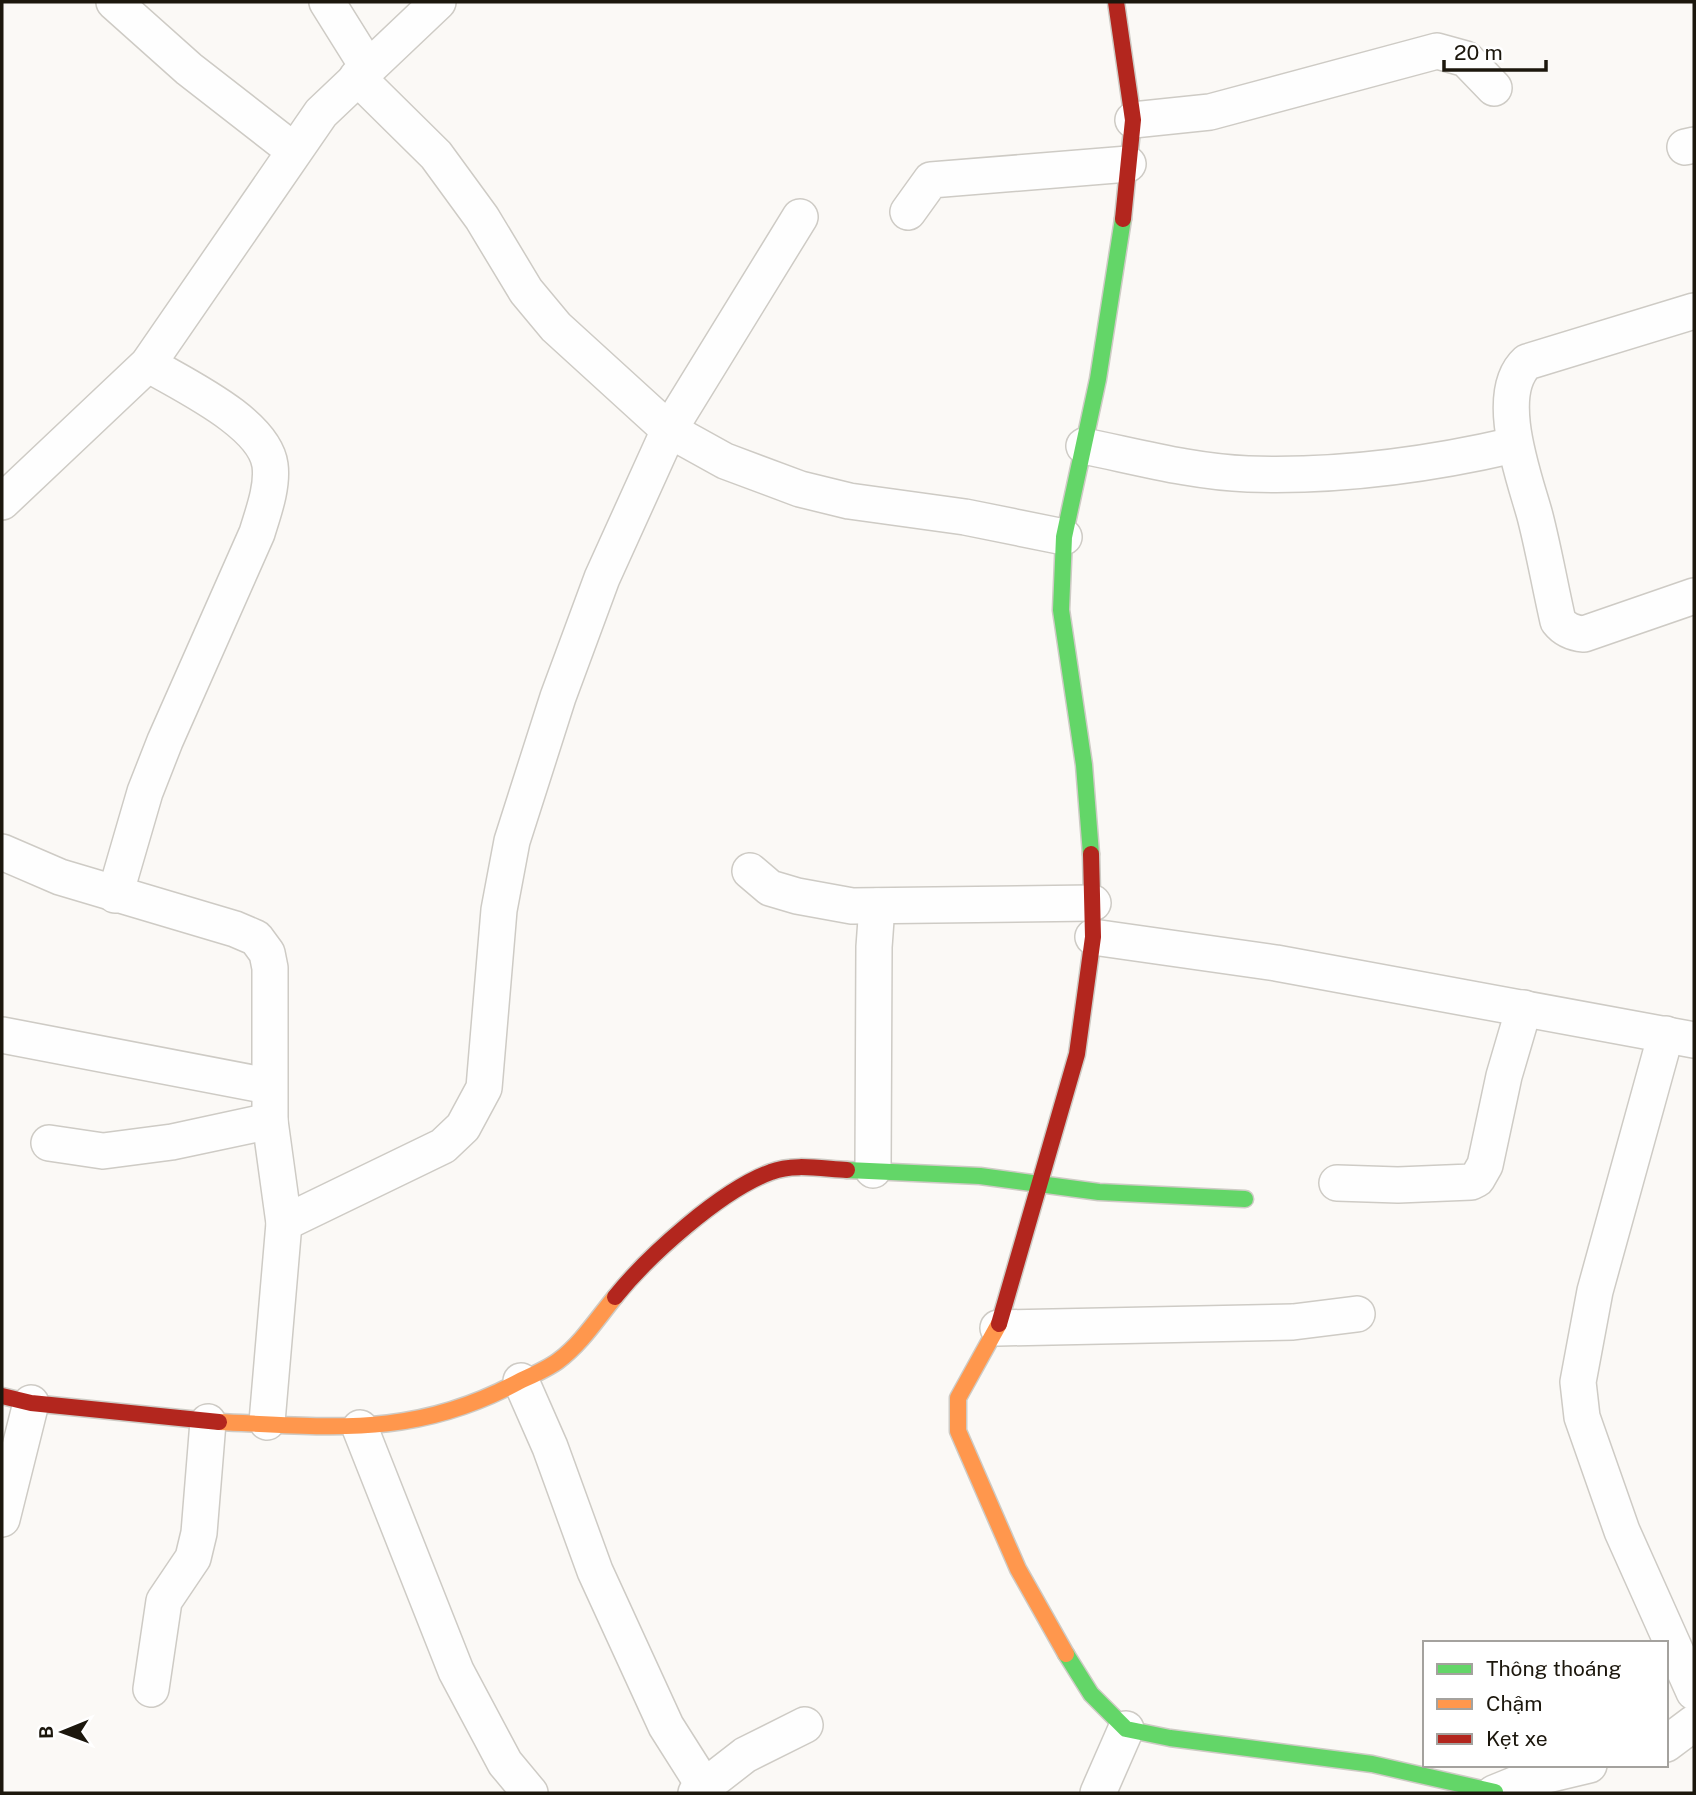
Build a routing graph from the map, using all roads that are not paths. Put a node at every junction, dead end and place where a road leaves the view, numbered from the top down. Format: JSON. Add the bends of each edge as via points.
{"nodes":[{"id":1,"x":114,"y":2,"type":"edge"},
{"id":2,"x":327,"y":2,"type":"edge"},
{"id":3,"x":438,"y":2,"type":"edge"},
{"id":4,"x":1115,"y":2,"type":"edge"},
{"id":5,"x":362,"y":72,"type":"junction"},
{"id":6,"x":1494,"y":88,"type":"dead end"},
{"id":7,"x":1133,"y":120,"type":"junction"},
{"id":8,"x":293,"y":150,"type":"junction"},
{"id":9,"x":1128,"y":164,"type":"junction"},
{"id":10,"x":908,"y":212,"type":"dead end"},
{"id":11,"x":800,"y":217,"type":"dead end"},
{"id":12,"x":1694,"y":310,"type":"edge"},
{"id":13,"x":148,"y":364,"type":"junction"},
{"id":14,"x":669,"y":430,"type":"junction"},
{"id":15,"x":1514,"y":445,"type":"junction"},
{"id":16,"x":1084,"y":446,"type":"junction"},
{"id":17,"x":2,"y":502,"type":"edge"},
{"id":18,"x":1064,"y":537,"type":"junction"},
{"id":19,"x":1694,"y":596,"type":"edge"},
{"id":20,"x":2,"y":852,"type":"edge"},
{"id":21,"x":750,"y":871,"type":"dead end"},
{"id":22,"x":115,"y":895,"type":"junction"},
{"id":23,"x":877,"y":906,"type":"junction"},
{"id":24,"x":1093,"y":920,"type":"junction"},
{"id":25,"x":1524,"y":1008,"type":"junction"},
{"id":26,"x":2,"y":1035,"type":"edge"},
{"id":27,"x":1680,"y":1037,"type":"edge"},
{"id":28,"x":268,"y":1086,"type":"junction"},
{"id":29,"x":270,"y":1121,"type":"junction"},
{"id":30,"x":49,"y":1143,"type":"dead end"},
{"id":31,"x":873,"y":1170,"type":"junction"},
{"id":32,"x":1040,"y":1183,"type":"junction"},
{"id":33,"x":1337,"y":1183,"type":"dead end"},
{"id":34,"x":1245,"y":1199,"type":"dead end"},
{"id":35,"x":284,"y":1223,"type":"junction"},
{"id":36,"x":1357,"y":1314,"type":"dead end"},
{"id":37,"x":998,"y":1328,"type":"junction"},
{"id":38,"x":521,"y":1381,"type":"junction"},
{"id":39,"x":17,"y":1400,"type":"edge"},
{"id":40,"x":208,"y":1422,"type":"junction"},
{"id":41,"x":267,"y":1422,"type":"junction"},
{"id":42,"x":360,"y":1428,"type":"junction"},
{"id":43,"x":2,"y":1519,"type":"edge"},
{"id":44,"x":151,"y":1689,"type":"dead end"},
{"id":45,"x":1694,"y":1692,"type":"edge"},
{"id":46,"x":1694,"y":1723,"type":"edge"},
{"id":47,"x":805,"y":1725,"type":"dead end"},
{"id":48,"x":1126,"y":1729,"type":"junction"},
{"id":49,"x":1668,"y":1742,"type":"edge"},
{"id":50,"x":1581,"y":1767,"type":"edge"},
{"id":51,"x":700,"y":1789,"type":"edge"},
{"id":52,"x":530,"y":1793,"type":"edge"},
{"id":53,"x":1098,"y":1793,"type":"edge"},
{"id":54,"x":1494,"y":1793,"type":"edge"}],
"edges":[{"from":1,"to":8,"type":"street","via":[[189,69]]},
{"from":2,"to":5,"type":"street"},
{"from":3,"to":5,"type":"street"},
{"from":4,"to":7,"type":"street"},
{"from":5,"to":8,"type":"street","via":[[321,113]]},
{"from":5,"to":14,"type":"street","via":[[436,155],[482,218],[526,291],[556,327]]},
{"from":6,"to":7,"type":"street","via":[[1466,59],[1437,51],[1210,112]]},
{"from":7,"to":9,"type":"street"},
{"from":8,"to":13,"type":"street"},
{"from":9,"to":10,"type":"street","via":[[930,180]]},
{"from":9,"to":16,"type":"street","via":[[1119,257]]},
{"from":11,"to":14,"type":"street"},
{"from":12,"to":15,"type":"street","via":[[1527,362],[1515,384]]},
{"from":13,"to":17,"type":"street"},
{"from":13,"to":22,"type":"street","via":[[250,430],[270,464],[266,502],[250,554],[165,741]]},
{"from":14,"to":18,"type":"street","via":[[724,461],[800,489]]},
{"from":14,"to":35,"type":"street","via":[[602,578],[522,803],[499,910],[489,1061],[475,1111],[443,1146]]},
{"from":15,"to":16,"type":"street","via":[[1450,460],[1371,469],[1247,474],[1195,469]]},
{"from":15,"to":19,"type":"street","via":[[1563,627],[1584,634]]},
{"from":16,"to":18,"type":"street"},
{"from":18,"to":24,"type":"street","via":[[1061,610],[1084,765]]},
{"from":20,"to":22,"type":"street"},
{"from":21,"to":23,"type":"street","via":[[771,888],[797,897]]},
{"from":22,"to":28,"type":"street","via":[[256,938],[267,953],[270,968]]},
{"from":23,"to":24,"type":"street"},
{"from":23,"to":31,"type":"street"},
{"from":24,"to":25,"type":"street","via":[[1276,963]]},
{"from":24,"to":32,"type":"street","via":[[1077,1054]]},
{"from":25,"to":27,"type":"street"},
{"from":25,"to":33,"type":"street","via":[[1478,1179],[1398,1185]]},
{"from":26,"to":28,"type":"street"},
{"from":27,"to":45,"type":"street","via":[[1595,1291],[1578,1382],[1582,1418],[1614,1508]]},
{"from":28,"to":29,"type":"street"},
{"from":29,"to":30,"type":"street","via":[[103,1151]]},
{"from":29,"to":35,"type":"street"},
{"from":31,"to":32,"type":"street"},
{"from":31,"to":38,"type":"street","via":[[800,1168],[772,1171],[751,1180],[663,1246],[558,1361]]},
{"from":32,"to":34,"type":"street","via":[[1112,1193]]},
{"from":32,"to":37,"type":"street"},
{"from":35,"to":41,"type":"street"},
{"from":36,"to":37,"type":"street","via":[[1293,1322]]},
{"from":37,"to":48,"type":"street","via":[[958,1398],[958,1432],[1018,1569],[1066,1654],[1091,1694]]},
{"from":38,"to":42,"type":"street","via":[[454,1411]]},
{"from":38,"to":51,"type":"street","via":[[612,1607]]},
{"from":39,"to":40,"type":"street"},
{"from":39,"to":43,"type":"street"},
{"from":40,"to":41,"type":"street"},
{"from":40,"to":44,"type":"street","via":[[199,1533],[193,1558],[164,1601]]},
{"from":41,"to":42,"type":"street"},
{"from":42,"to":52,"type":"street","via":[[456,1671],[505,1763]]},
{"from":46,"to":49,"type":"street"},
{"from":47,"to":51,"type":"street","via":[[745,1755]]},
{"from":48,"to":53,"type":"street"},
{"from":48,"to":54,"type":"street","via":[[1372,1765]]},
{"from":50,"to":54,"type":"street"}]}
